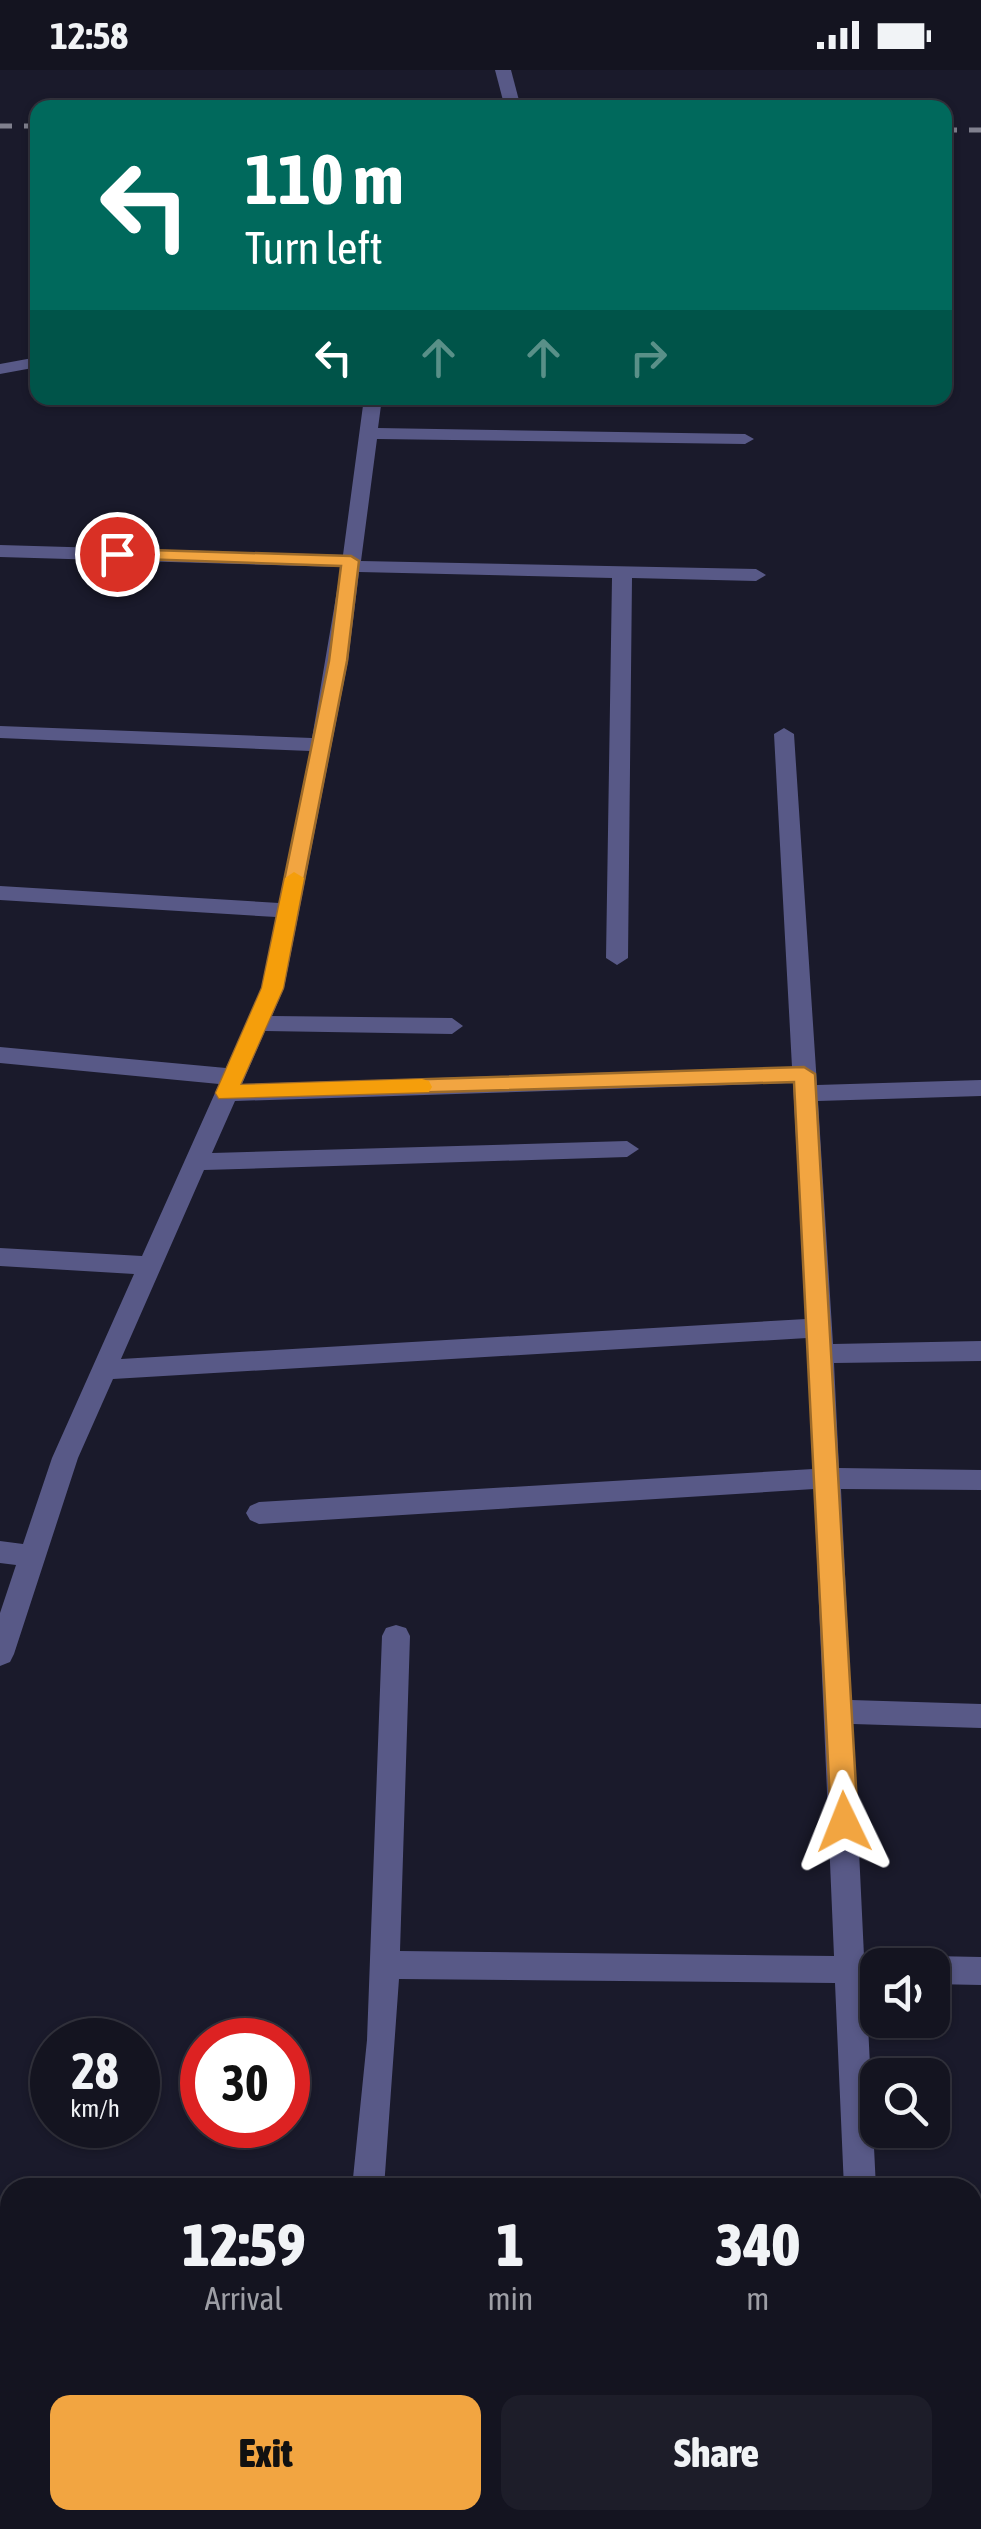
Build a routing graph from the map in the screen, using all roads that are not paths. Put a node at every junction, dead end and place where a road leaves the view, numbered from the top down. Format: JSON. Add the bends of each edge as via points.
{"nodes":[{"id":1,"x":503,"y":70,"type":"edge"},
{"id":2,"x":511,"y":100,"type":"edge"},
{"id":3,"x":30,"y":363,"type":"edge"},
{"id":4,"x":0,"y":369,"type":"edge"},
{"id":5,"x":372,"y":405,"type":"edge"},
{"id":6,"x":368,"y":433,"type":"junction"},
{"id":7,"x":745,"y":439,"type":"dead end"},
{"id":8,"x":0,"y":551,"type":"edge"},
{"id":9,"x":350,"y":563,"type":"junction"},
{"id":10,"x":622,"y":572,"type":"junction"},
{"id":11,"x":756,"y":575,"type":"dead end"},
{"id":12,"x":0,"y":732,"type":"edge"},
{"id":13,"x":784,"y":734,"type":"dead end"},
{"id":14,"x":321,"y":745,"type":"junction"},
{"id":15,"x":0,"y":894,"type":"edge"},
{"id":16,"x":288,"y":911,"type":"junction"},
{"id":17,"x":618,"y":958,"type":"dead end"},
{"id":18,"x":257,"y":1022,"type":"junction"},
{"id":19,"x":452,"y":1026,"type":"dead end"},
{"id":20,"x":0,"y":1055,"type":"edge"},
{"id":21,"x":804,"y":1084,"type":"junction"},
{"id":22,"x":230,"y":1085,"type":"junction"},
{"id":23,"x":981,"y":1088,"type":"edge"},
{"id":24,"x":627,"y":1149,"type":"dead end"},
{"id":25,"x":196,"y":1162,"type":"junction"},
{"id":26,"x":0,"y":1256,"type":"edge"},
{"id":27,"x":150,"y":1266,"type":"junction"},
{"id":28,"x":821,"y":1341,"type":"junction"},
{"id":29,"x":981,"y":1351,"type":"edge"},
{"id":30,"x":104,"y":1370,"type":"junction"},
{"id":31,"x":828,"y":1478,"type":"junction"},
{"id":32,"x":981,"y":1480,"type":"edge"},
{"id":33,"x":259,"y":1512,"type":"dead end"},
{"id":34,"x":0,"y":1552,"type":"edge"},
{"id":35,"x":33,"y":1556,"type":"junction"},
{"id":36,"x":396,"y":1636,"type":"dead end"},
{"id":37,"x":0,"y":1654,"type":"edge"},
{"id":38,"x":840,"y":1712,"type":"junction"},
{"id":39,"x":981,"y":1716,"type":"edge"},
{"id":40,"x":862,"y":1948,"type":"edge"},
{"id":41,"x":384,"y":1965,"type":"junction"},
{"id":42,"x":860,"y":1969,"type":"edge"},
{"id":43,"x":950,"y":1970,"type":"edge"},
{"id":44,"x":981,"y":1971,"type":"edge"},
{"id":45,"x":863,"y":2038,"type":"edge"},
{"id":46,"x":369,"y":2178,"type":"edge"},
{"id":47,"x":860,"y":2178,"type":"edge"}],
"edges":[{"from":1,"to":2,"type":"street"},
{"from":3,"to":4,"type":"street"},
{"from":5,"to":6,"type":"street"},
{"from":6,"to":7,"type":"street"},
{"from":6,"to":9,"type":"street"},
{"from":8,"to":9,"type":"street"},
{"from":9,"to":10,"type":"street"},
{"from":9,"to":14,"type":"street"},
{"from":10,"to":11,"type":"street"},
{"from":10,"to":17,"type":"street"},
{"from":12,"to":14,"type":"street"},
{"from":13,"to":21,"type":"street"},
{"from":14,"to":16,"type":"street"},
{"from":15,"to":16,"type":"street"},
{"from":16,"to":18,"type":"street","via":[[272,988]]},
{"from":18,"to":19,"type":"street"},
{"from":18,"to":22,"type":"street"},
{"from":20,"to":22,"type":"street"},
{"from":21,"to":22,"type":"street"},
{"from":21,"to":23,"type":"street"},
{"from":21,"to":28,"type":"street"},
{"from":22,"to":25,"type":"street"},
{"from":24,"to":25,"type":"street"},
{"from":25,"to":27,"type":"street"},
{"from":26,"to":27,"type":"street"},
{"from":27,"to":30,"type":"street"},
{"from":28,"to":29,"type":"street"},
{"from":28,"to":30,"type":"street"},
{"from":28,"to":31,"type":"street"},
{"from":30,"to":35,"type":"street","via":[[65,1458]]},
{"from":31,"to":32,"type":"street"},
{"from":31,"to":33,"type":"street"},
{"from":31,"to":38,"type":"street"},
{"from":34,"to":35,"type":"street"},
{"from":35,"to":37,"type":"street"},
{"from":36,"to":41,"type":"street"},
{"from":38,"to":39,"type":"street"},
{"from":38,"to":40,"type":"street"},
{"from":41,"to":42,"type":"street"},
{"from":41,"to":46,"type":"street"},
{"from":43,"to":44,"type":"street"},
{"from":45,"to":47,"type":"street"}]}
